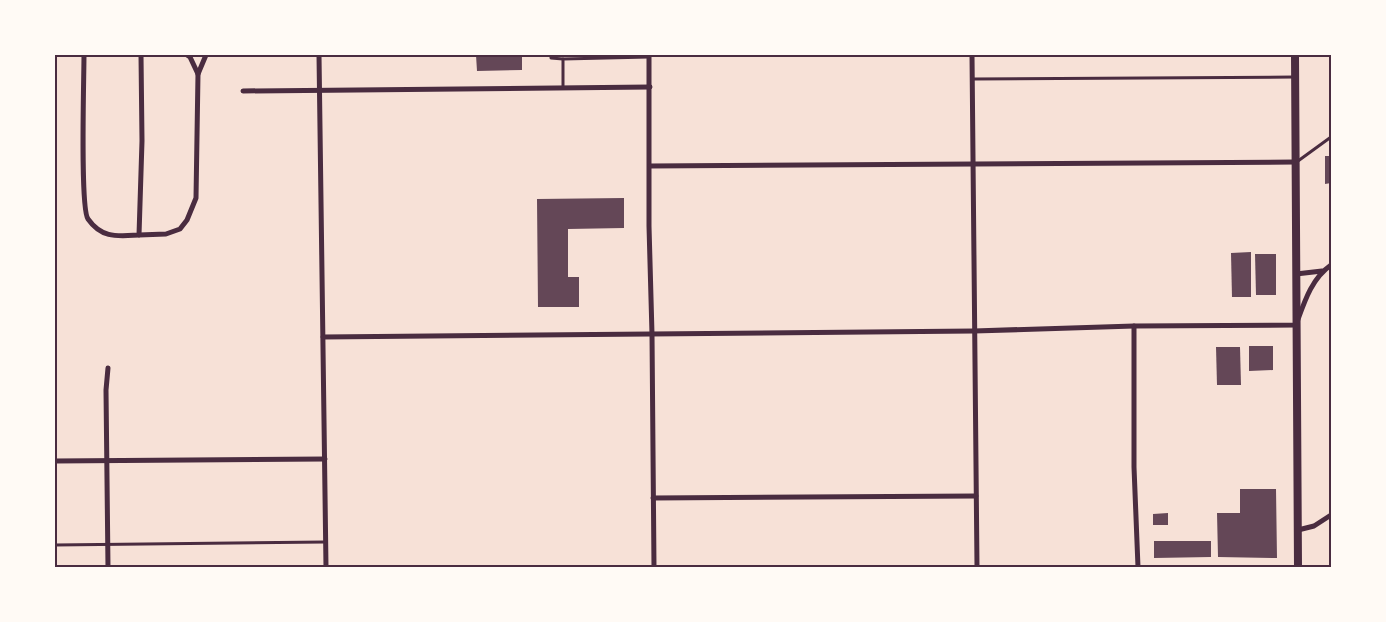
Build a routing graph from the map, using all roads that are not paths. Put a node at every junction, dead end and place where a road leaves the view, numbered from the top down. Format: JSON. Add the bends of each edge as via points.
{"nodes":[{"id":1,"x":84,"y":55,"type":"edge"},
{"id":2,"x":140,"y":55,"type":"edge"},
{"id":3,"x":187,"y":55,"type":"edge"},
{"id":4,"x":206,"y":55,"type":"edge"},
{"id":5,"x":319,"y":55,"type":"edge"},
{"id":6,"x":551,"y":55,"type":"edge"},
{"id":7,"x":972,"y":55,"type":"edge"},
{"id":8,"x":1294,"y":55,"type":"edge"},
{"id":9,"x":649,"y":56,"type":"edge"},
{"id":10,"x":563,"y":59,"type":"junction"},
{"id":11,"x":198,"y":74,"type":"junction"},
{"id":12,"x":1295,"y":77,"type":"junction"},
{"id":13,"x":972,"y":79,"type":"junction"},
{"id":14,"x":650,"y":87,"type":"junction"},
{"id":15,"x":562,"y":88,"type":"junction"},
{"id":16,"x":319,"y":90,"type":"junction"},
{"id":17,"x":243,"y":91,"type":"dead end"},
{"id":18,"x":1331,"y":138,"type":"edge"},
{"id":19,"x":1295,"y":162,"type":"junction"},
{"id":20,"x":973,"y":165,"type":"junction"},
{"id":21,"x":650,"y":166,"type":"junction"},
{"id":22,"x":140,"y":235,"type":"junction"},
{"id":23,"x":1331,"y":265,"type":"edge"},
{"id":24,"x":1322,"y":271,"type":"junction"},
{"id":25,"x":1296,"y":274,"type":"junction"},
{"id":26,"x":1134,"y":326,"type":"junction"},
{"id":27,"x":1296,"y":326,"type":"junction"},
{"id":28,"x":974,"y":330,"type":"junction"},
{"id":29,"x":652,"y":334,"type":"junction"},
{"id":30,"x":322,"y":337,"type":"junction"},
{"id":31,"x":108,"y":368,"type":"dead end"},
{"id":32,"x":325,"y":459,"type":"junction"},
{"id":33,"x":55,"y":461,"type":"edge"},
{"id":34,"x":107,"y":461,"type":"junction"},
{"id":35,"x":976,"y":496,"type":"junction"},
{"id":36,"x":652,"y":498,"type":"junction"},
{"id":37,"x":1331,"y":515,"type":"edge"},
{"id":38,"x":1298,"y":530,"type":"junction"},
{"id":39,"x":325,"y":542,"type":"junction"},
{"id":40,"x":108,"y":544,"type":"junction"},
{"id":41,"x":55,"y":545,"type":"edge"},
{"id":42,"x":108,"y":567,"type":"edge"},
{"id":43,"x":326,"y":567,"type":"edge"},
{"id":44,"x":654,"y":567,"type":"edge"},
{"id":45,"x":977,"y":567,"type":"edge"},
{"id":46,"x":1138,"y":567,"type":"edge"},
{"id":47,"x":1298,"y":567,"type":"edge"}],
"edges":[{"from":1,"to":22,"type":"street","via":[[87,218],[108,236]]},
{"from":2,"to":22,"type":"street"},
{"from":3,"to":11,"type":"street"},
{"from":4,"to":11,"type":"street"},
{"from":5,"to":16,"type":"street"},
{"from":6,"to":10,"type":"lane","via":[[551,58]]},
{"from":7,"to":13,"type":"street"},
{"from":8,"to":12,"type":"street"},
{"from":9,"to":10,"type":"lane"},
{"from":9,"to":14,"type":"street"},
{"from":10,"to":15,"type":"lane"},
{"from":11,"to":22,"type":"street","via":[[196,198],[180,228],[166,234]]},
{"from":12,"to":13,"type":"lane"},
{"from":12,"to":19,"type":"street"},
{"from":13,"to":20,"type":"street"},
{"from":14,"to":15,"type":"street"},
{"from":14,"to":21,"type":"street"},
{"from":15,"to":16,"type":"street"},
{"from":16,"to":17,"type":"street"},
{"from":16,"to":30,"type":"street"},
{"from":18,"to":19,"type":"lane"},
{"from":19,"to":20,"type":"street"},
{"from":19,"to":25,"type":"street"},
{"from":20,"to":21,"type":"street"},
{"from":20,"to":28,"type":"street"},
{"from":21,"to":29,"type":"street"},
{"from":23,"to":24,"type":"street"},
{"from":24,"to":25,"type":"street"},
{"from":24,"to":27,"type":"street","via":[[1307,295]]},
{"from":25,"to":27,"type":"street"},
{"from":26,"to":27,"type":"street"},
{"from":26,"to":28,"type":"street"},
{"from":26,"to":46,"type":"street"},
{"from":27,"to":38,"type":"street"},
{"from":28,"to":29,"type":"street"},
{"from":28,"to":35,"type":"street"},
{"from":29,"to":30,"type":"street"},
{"from":29,"to":36,"type":"street"},
{"from":30,"to":32,"type":"street"},
{"from":31,"to":34,"type":"street"},
{"from":32,"to":34,"type":"street"},
{"from":32,"to":39,"type":"street"},
{"from":33,"to":34,"type":"street"},
{"from":34,"to":40,"type":"street"},
{"from":35,"to":36,"type":"street"},
{"from":35,"to":45,"type":"street"},
{"from":36,"to":44,"type":"street"},
{"from":37,"to":38,"type":"street","via":[[1314,526]]},
{"from":38,"to":47,"type":"street"},
{"from":39,"to":40,"type":"lane"},
{"from":39,"to":43,"type":"street"},
{"from":40,"to":41,"type":"lane"},
{"from":40,"to":42,"type":"street"}]}
